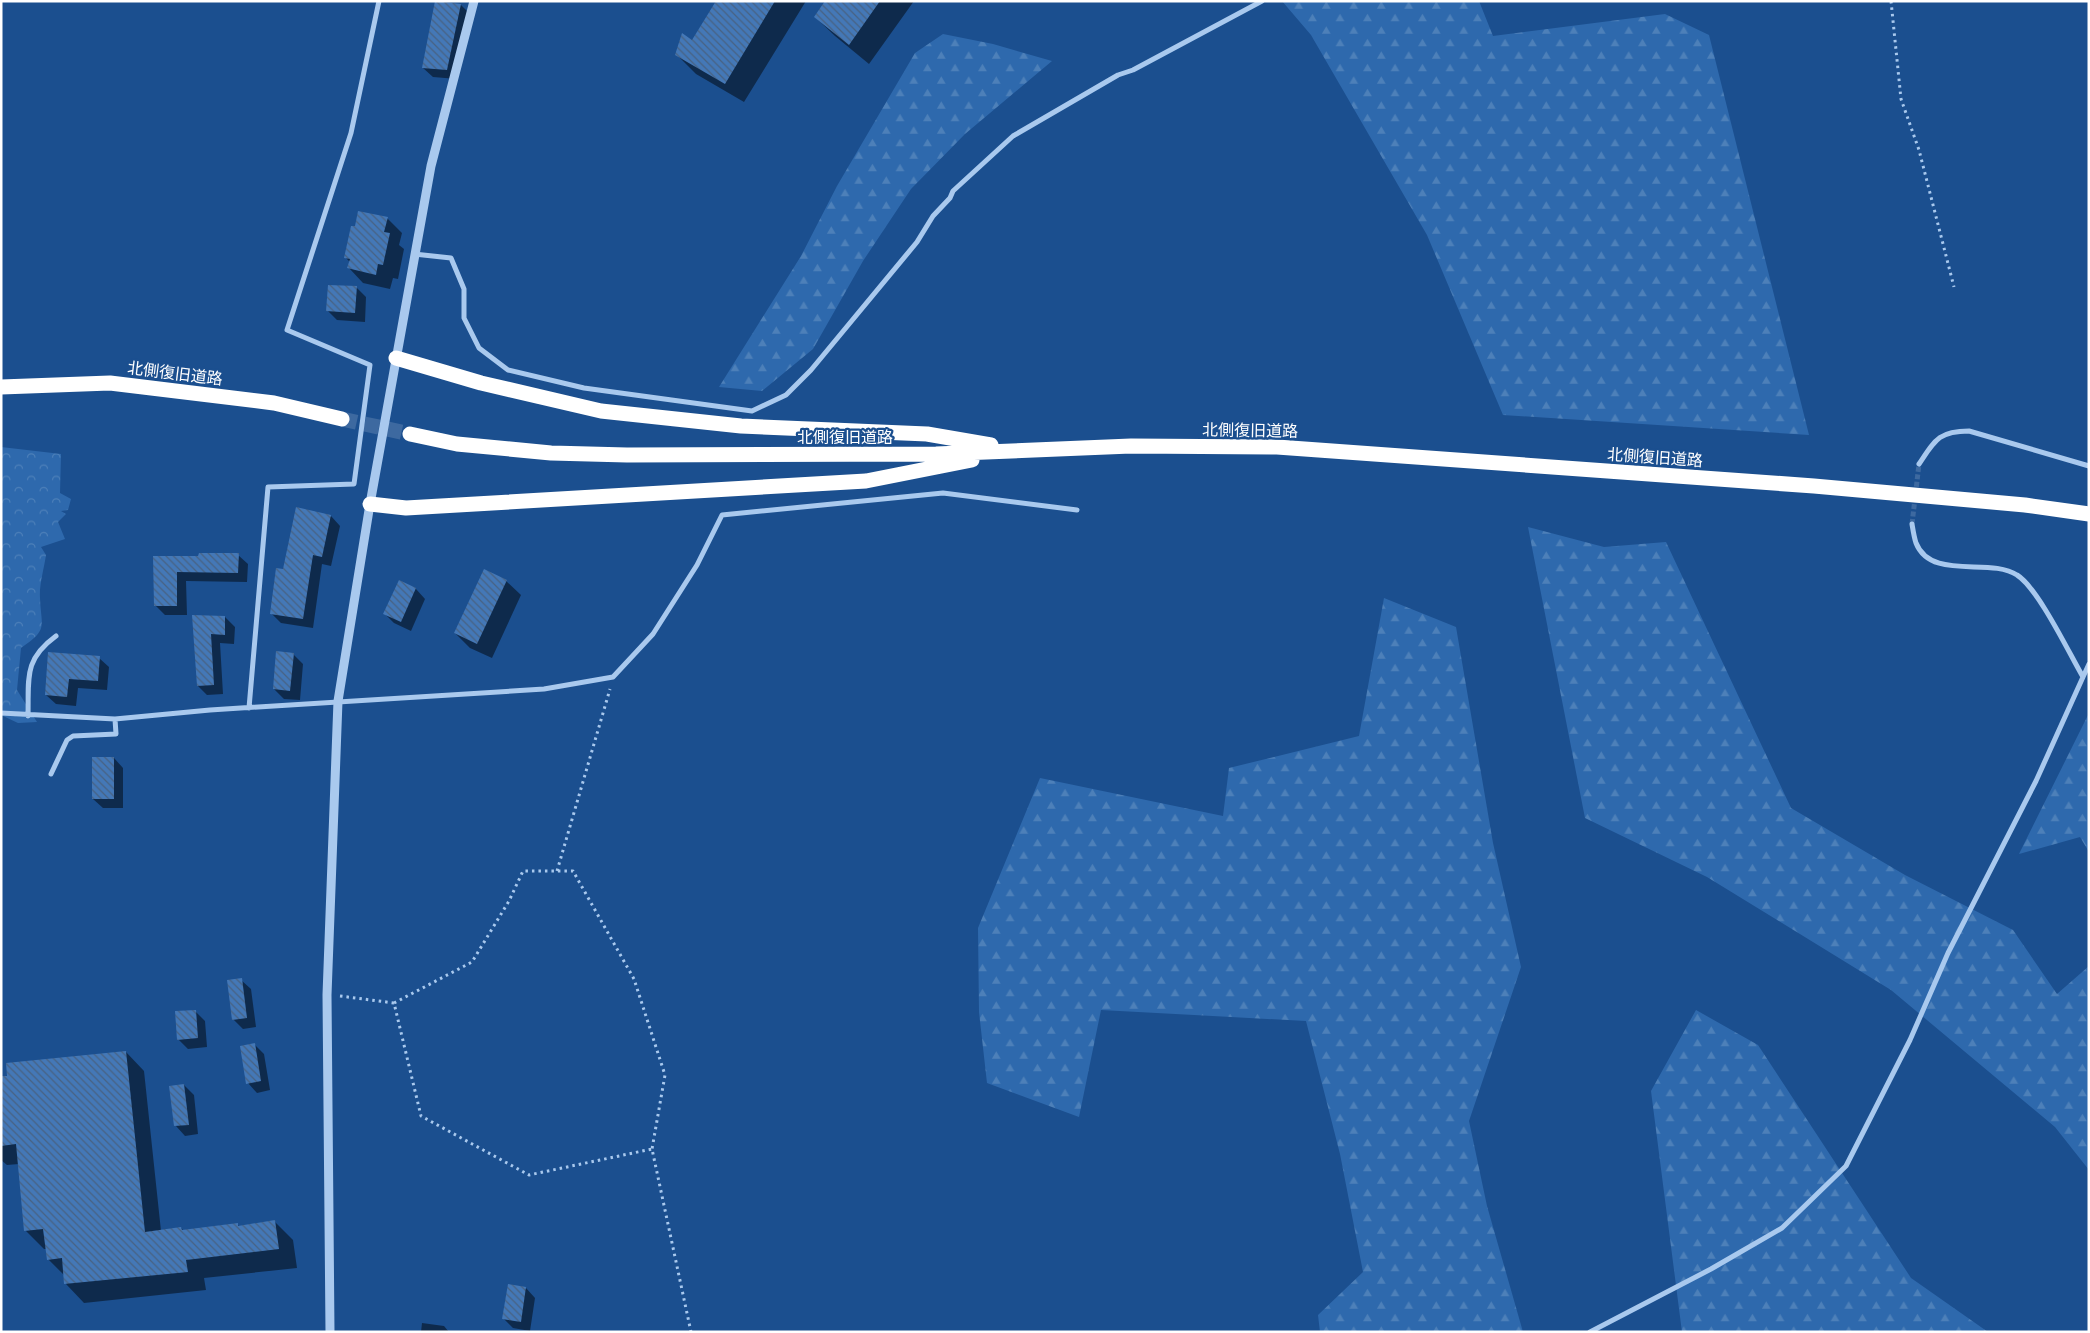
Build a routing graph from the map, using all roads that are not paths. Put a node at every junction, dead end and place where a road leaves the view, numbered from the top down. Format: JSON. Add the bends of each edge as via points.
{"nodes":[{"id":1,"x":379,"y":1,"type":"edge"},
{"id":2,"x":474,"y":1,"type":"edge"},
{"id":3,"x":1262,"y":1,"type":"edge"},
{"id":4,"x":414,"y":254,"type":"junction"},
{"id":5,"x":396,"y":358,"type":"junction"},
{"id":6,"x":1,"y":387,"type":"edge"},
{"id":7,"x":342,"y":419,"type":"tunnel mouth"},
{"id":8,"x":410,"y":434,"type":"tunnel mouth"},
{"id":9,"x":1023,"y":450,"type":"junction"},
{"id":10,"x":1919,"y":464,"type":"tunnel mouth"},
{"id":11,"x":2089,"y":466,"type":"edge"},
{"id":12,"x":370,"y":504,"type":"junction"},
{"id":13,"x":1077,"y":510,"type":"dead end"},
{"id":14,"x":2089,"y":514,"type":"edge"},
{"id":15,"x":1912,"y":524,"type":"tunnel mouth"},
{"id":16,"x":56,"y":636,"type":"dead end"},
{"id":17,"x":2089,"y":664,"type":"edge"},
{"id":18,"x":2083,"y":677,"type":"junction"},
{"id":19,"x":338,"y":701,"type":"junction"},
{"id":20,"x":249,"y":708,"type":"junction"},
{"id":21,"x":1,"y":713,"type":"edge"},
{"id":22,"x":28,"y":716,"type":"junction"},
{"id":23,"x":114,"y":719,"type":"junction"},
{"id":24,"x":51,"y":774,"type":"dead end"},
{"id":25,"x":330,"y":1332,"type":"edge"},
{"id":26,"x":1590,"y":1332,"type":"edge"}],
"edges":[{"from":1,"to":20,"type":"street","via":[[351,133],[287,330],[370,365],[354,484],[268,487]]},
{"from":2,"to":4,"type":"street","via":[[431,166]]},
{"from":3,"to":4,"type":"street","via":[[1118,75],[1013,136],[952,191],[917,242],[811,370],[786,395],[752,411],[584,388],[508,370],[479,348],[464,318],[464,289],[451,258]]},
{"from":4,"to":5,"type":"street"},
{"from":5,"to":9,"type":"highway","via":[[481,383],[601,411],[741,426],[927,434]]},
{"from":5,"to":12,"type":"street"},
{"from":6,"to":7,"type":"highway","name":"北側復旧道路","via":[[110,382],[274,403]]},
{"from":8,"to":9,"type":"highway","name":"北側復旧道路","via":[[457,444],[551,453],[936,454]]},
{"from":9,"to":12,"type":"highway","via":[[866,480],[406,508]]},
{"from":9,"to":14,"type":"highway","name":"北側復旧道路","via":[[1131,446],[1277,447],[1823,487]]},
{"from":10,"to":11,"type":"street","via":[[1936,438],[1952,431],[1970,431]]},
{"from":12,"to":19,"type":"street"},
{"from":13,"to":19,"type":"street","via":[[943,492],[722,515],[697,565],[653,634],[613,678],[544,688]]},
{"from":15,"to":18,"type":"street","via":[[1916,544],[1931,560],[1951,566],[2003,569],[2017,575],[2031,588]]},
{"from":16,"to":22,"type":"street","via":[[34,656],[29,670]]},
{"from":17,"to":18,"type":"street"},
{"from":18,"to":26,"type":"street","via":[[2036,781],[1846,1166],[1782,1228]]},
{"from":19,"to":20,"type":"street"},
{"from":19,"to":25,"type":"street","via":[[327,995]]},
{"from":20,"to":23,"type":"street"},
{"from":21,"to":22,"type":"street"},
{"from":22,"to":23,"type":"street"},
{"from":23,"to":24,"type":"street","via":[[116,734],[73,736],[67,740]]}]}
